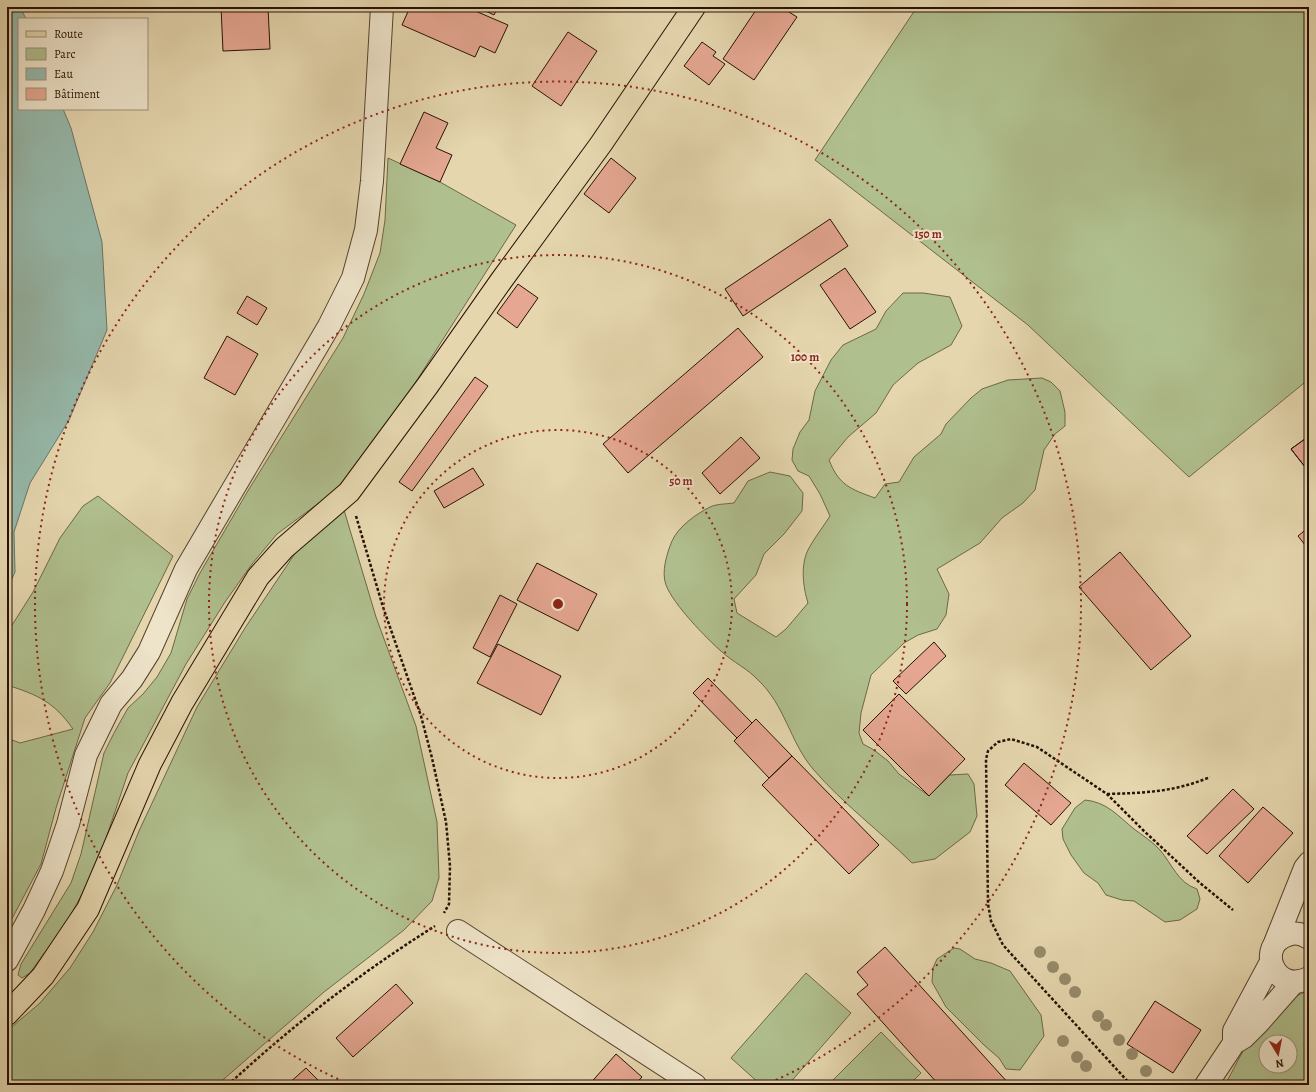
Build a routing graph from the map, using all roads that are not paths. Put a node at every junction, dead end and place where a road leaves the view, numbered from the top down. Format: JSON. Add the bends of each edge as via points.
{"nodes":[{"id":1,"x":382,"y":7,"type":"edge"},
{"id":2,"x":694,"y":7,"type":"edge"},
{"id":3,"x":1309,"y":862,"type":"edge"},
{"id":4,"x":458,"y":931,"type":"road end"},
{"id":5,"x":1309,"y":938,"type":"edge"},
{"id":6,"x":1273,"y":953,"type":"junction"},
{"id":7,"x":7,"y":960,"type":"edge"},
{"id":8,"x":1302,"y":980,"type":"edge"},
{"id":9,"x":7,"y":1014,"type":"edge"},
{"id":10,"x":1234,"y":1043,"type":"junction"},
{"id":11,"x":695,"y":1085,"type":"edge"},
{"id":12,"x":1206,"y":1085,"type":"edge"}],
"edges":[{"from":1,"to":7,"type":"street","via":[[372,181],[366,230],[353,278],[329,326],[186,570],[149,652],[132,679],[111,704],[86,755],[68,824],[52,871]]},
{"from":2,"to":9,"type":"main road","via":[[601,144],[349,492],[284,548],[258,577],[182,703],[150,764],[88,909],[43,976]]},
{"from":3,"to":6,"type":"street"},
{"from":4,"to":11,"type":"street"},
{"from":5,"to":6,"type":"street","via":[[1292,933],[1280,939]]},
{"from":6,"to":8,"type":"street","via":[[1279,976]]},
{"from":6,"to":10,"type":"street","via":[[1234,1032]]},
{"from":8,"to":10,"type":"street","via":[[1244,1037]]},
{"from":10,"to":12,"type":"street"}]}
